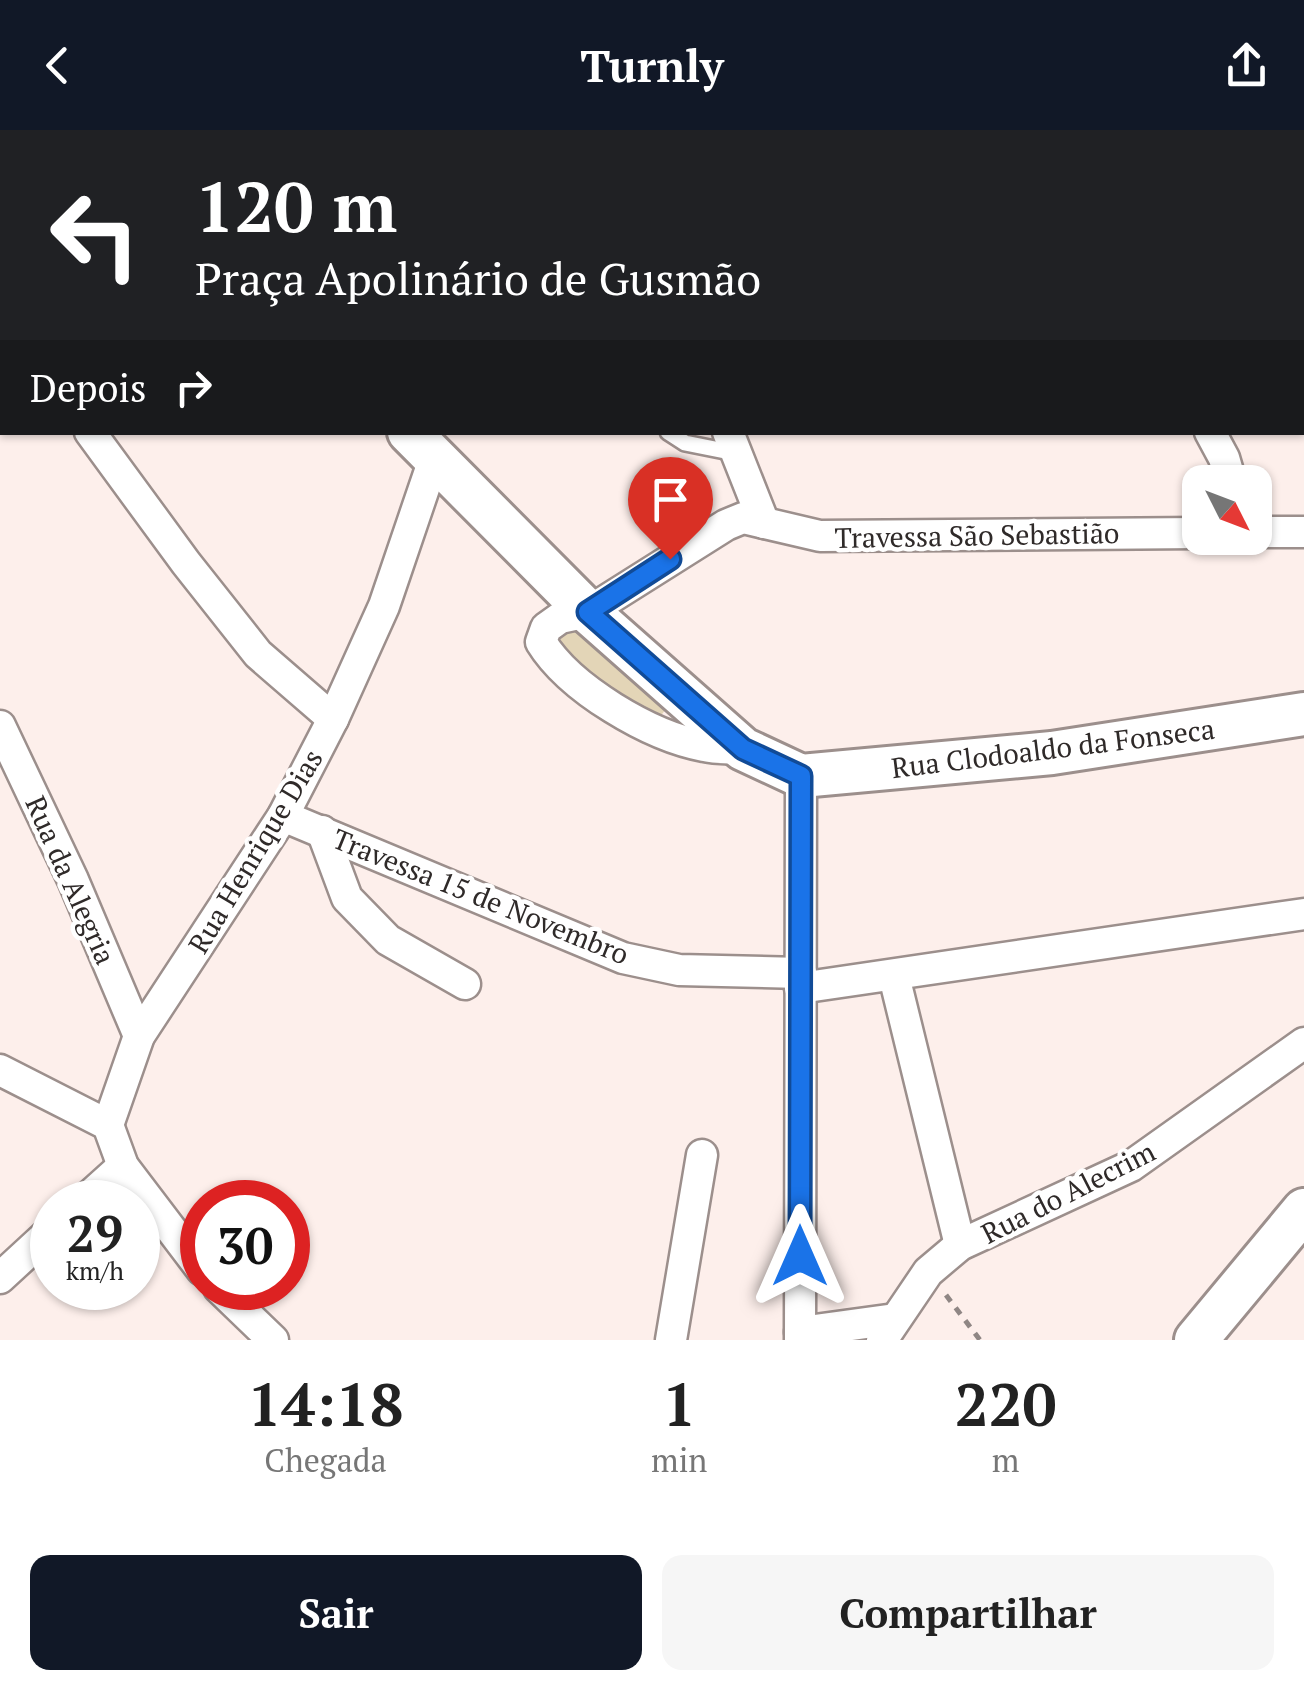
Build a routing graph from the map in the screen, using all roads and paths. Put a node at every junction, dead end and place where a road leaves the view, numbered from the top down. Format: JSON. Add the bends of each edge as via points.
{"nodes":[{"id":1,"x":92,"y":435,"type":"edge"},
{"id":2,"x":673,"y":435,"type":"edge"},
{"id":3,"x":1212,"y":435,"type":"edge"},
{"id":4,"x":733,"y":443,"type":"edge"},
{"id":5,"x":421,"y":446,"type":"edge"},
{"id":6,"x":1226,"y":465,"type":"edge"},
{"id":7,"x":764,"y":523,"type":"junction"},
{"id":8,"x":1272,"y":532,"type":"edge"},
{"id":9,"x":1304,"y":532,"type":"edge"},
{"id":10,"x":1182,"y":533,"type":"edge"},
{"id":11,"x":588,"y":612,"type":"junction"},
{"id":12,"x":1304,"y":714,"type":"edge"},
{"id":13,"x":333,"y":719,"type":"junction"},
{"id":14,"x":0,"y":726,"type":"edge"},
{"id":15,"x":743,"y":749,"type":"junction"},
{"id":16,"x":801,"y":776,"type":"junction"},
{"id":17,"x":283,"y":816,"type":"junction"},
{"id":18,"x":322,"y":831,"type":"junction"},
{"id":19,"x":1304,"y":914,"type":"edge"},
{"id":20,"x":894,"y":976,"type":"junction"},
{"id":21,"x":801,"y":980,"type":"junction"},
{"id":22,"x":465,"y":984,"type":"dead end"},
{"id":23,"x":139,"y":1036,"type":"junction"},
{"id":24,"x":1304,"y":1044,"type":"edge"},
{"id":25,"x":0,"y":1070,"type":"edge"},
{"id":26,"x":108,"y":1124,"type":"junction"},
{"id":27,"x":702,"y":1155,"type":"dead end"},
{"id":28,"x":123,"y":1166,"type":"junction"},
{"id":29,"x":107,"y":1180,"type":"edge"},
{"id":30,"x":1304,"y":1211,"type":"edge"},
{"id":31,"x":180,"y":1241,"type":"edge"},
{"id":32,"x":960,"y":1246,"type":"junction"},
{"id":33,"x":30,"y":1250,"type":"edge"},
{"id":34,"x":928,"y":1272,"type":"junction"},
{"id":35,"x":0,"y":1278,"type":"edge"},
{"id":36,"x":242,"y":1310,"type":"edge"},
{"id":37,"x":889,"y":1330,"type":"edge"},
{"id":38,"x":800,"y":1336,"type":"edge"},
{"id":39,"x":273,"y":1340,"type":"edge"},
{"id":40,"x":671,"y":1340,"type":"edge"},
{"id":41,"x":980,"y":1340,"type":"edge"},
{"id":42,"x":1196,"y":1340,"type":"edge"}],
"edges":[{"from":1,"to":13,"type":"street","via":[[258,654]]},
{"from":2,"to":4,"type":"lane","via":[[685,443]]},
{"from":3,"to":6,"type":"street"},
{"from":4,"to":7,"type":"street"},
{"from":5,"to":11,"type":"street"},
{"from":5,"to":13,"type":"street","name":"Rua Henrique Dias","via":[[384,606]]},
{"from":7,"to":10,"type":"street","name":"Travessa São Sebastião","via":[[820,536]]},
{"from":7,"to":11,"type":"street","name":"Travessa São Sebastião","via":[[743,518],[726,524]]},
{"from":8,"to":9,"type":"street"},
{"from":11,"to":15,"type":"street"},
{"from":11,"to":15,"type":"street","name":"Travessa São Sebastião","via":[[546,628],[541,642],[550,655],[636,722],[703,746]]},
{"from":12,"to":16,"type":"street","name":"Rua Clodoaldo da Fonseca","via":[[1052,753]]},
{"from":13,"to":17,"type":"street","name":"Rua Henrique Dias"},
{"from":14,"to":23,"type":"street","name":"Rua da Alegria"},
{"from":15,"to":16,"type":"street"},
{"from":16,"to":21,"type":"street"},
{"from":17,"to":18,"type":"street","name":"Travessa 15 de Novembro"},
{"from":17,"to":23,"type":"street","name":"Rua Henrique Dias"},
{"from":18,"to":21,"type":"street","name":"Travessa 15 de Novembro","via":[[623,958],[678,970]]},
{"from":18,"to":22,"type":"street","via":[[347,898],[388,940]]},
{"from":19,"to":20,"type":"street","name":"Travessa 15 de Novembro"},
{"from":20,"to":21,"type":"street","name":"Travessa 15 de Novembro"},
{"from":20,"to":32,"type":"street"},
{"from":21,"to":38,"type":"street"},
{"from":23,"to":26,"type":"street","name":"Rua Henrique Dias"},
{"from":24,"to":32,"type":"street","name":"Rua do Alecrim","via":[[1131,1166]]},
{"from":25,"to":26,"type":"street"},
{"from":26,"to":28,"type":"street"},
{"from":27,"to":40,"type":"street"},
{"from":28,"to":29,"type":"street"},
{"from":28,"to":31,"type":"street"},
{"from":30,"to":42,"type":"street"},
{"from":32,"to":34,"type":"street","name":"Rua do Alecrim"},
{"from":33,"to":35,"type":"street"},
{"from":34,"to":37,"type":"street","name":"Rua do Alecrim"},
{"from":34,"to":41,"type":"path"},
{"from":36,"to":39,"type":"street"},
{"from":37,"to":38,"type":"street","name":"Rua do Alecrim"}]}
